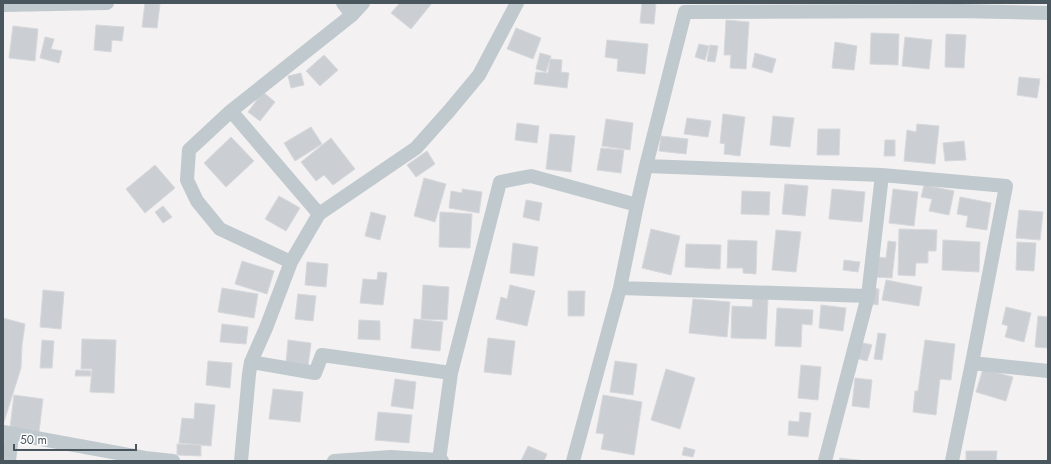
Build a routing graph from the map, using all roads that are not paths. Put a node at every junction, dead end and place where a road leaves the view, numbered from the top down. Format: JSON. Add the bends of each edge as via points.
{"nodes":[{"id":1,"x":107,"y":3,"type":"edge"},
{"id":2,"x":343,"y":3,"type":"edge"},
{"id":3,"x":363,"y":3,"type":"edge"},
{"id":4,"x":517,"y":3,"type":"edge"},
{"id":5,"x":3,"y":5,"type":"edge"},
{"id":6,"x":1048,"y":13,"type":"edge"},
{"id":7,"x":352,"y":15,"type":"junction"},
{"id":8,"x":231,"y":111,"type":"junction"},
{"id":9,"x":646,"y":166,"type":"junction"},
{"id":10,"x":882,"y":175,"type":"junction"},
{"id":11,"x":637,"y":205,"type":"junction"},
{"id":12,"x":320,"y":214,"type":"junction"},
{"id":13,"x":291,"y":262,"type":"junction"},
{"id":14,"x":620,"y":288,"type":"junction"},
{"id":15,"x":868,"y":296,"type":"junction"},
{"id":16,"x":251,"y":362,"type":"junction"},
{"id":17,"x":972,"y":363,"type":"junction"},
{"id":18,"x":1048,"y":371,"type":"edge"},
{"id":19,"x":451,"y":373,"type":"junction"},
{"id":20,"x":8,"y":433,"type":"edge"},
{"id":21,"x":128,"y":458,"type":"edge"},
{"id":22,"x":441,"y":460,"type":"edge"},
{"id":23,"x":9,"y":461,"type":"edge"},
{"id":24,"x":173,"y":461,"type":"edge"},
{"id":25,"x":241,"y":461,"type":"edge"},
{"id":26,"x":334,"y":461,"type":"edge"},
{"id":27,"x":573,"y":461,"type":"edge"},
{"id":28,"x":825,"y":461,"type":"edge"},
{"id":29,"x":952,"y":461,"type":"edge"}],
"edges":[{"from":1,"to":5,"type":"street"},
{"from":2,"to":7,"type":"street"},
{"from":3,"to":7,"type":"street"},
{"from":4,"to":12,"type":"street","via":[[479,75],[416,148]]},
{"from":6,"to":9,"type":"street","via":[[685,12]]},
{"from":7,"to":8,"type":"street"},
{"from":8,"to":12,"type":"street"},
{"from":8,"to":13,"type":"street","via":[[189,150],[187,180],[197,201],[220,229]]},
{"from":9,"to":10,"type":"street"},
{"from":9,"to":11,"type":"street"},
{"from":10,"to":15,"type":"street"},
{"from":10,"to":17,"type":"street","via":[[1006,186]]},
{"from":11,"to":14,"type":"street"},
{"from":11,"to":19,"type":"street","via":[[531,176],[500,182]]},
{"from":12,"to":13,"type":"street"},
{"from":13,"to":16,"type":"street"},
{"from":14,"to":15,"type":"street"},
{"from":14,"to":27,"type":"street"},
{"from":15,"to":28,"type":"street"},
{"from":16,"to":19,"type":"street","via":[[315,373],[322,355]]},
{"from":16,"to":25,"type":"street"},
{"from":17,"to":18,"type":"street"},
{"from":17,"to":29,"type":"street"},
{"from":19,"to":22,"type":"street"},
{"from":20,"to":21,"type":"street"},
{"from":20,"to":23,"type":"street"},
{"from":21,"to":24,"type":"street"},
{"from":22,"to":26,"type":"street","via":[[391,457]]}]}
